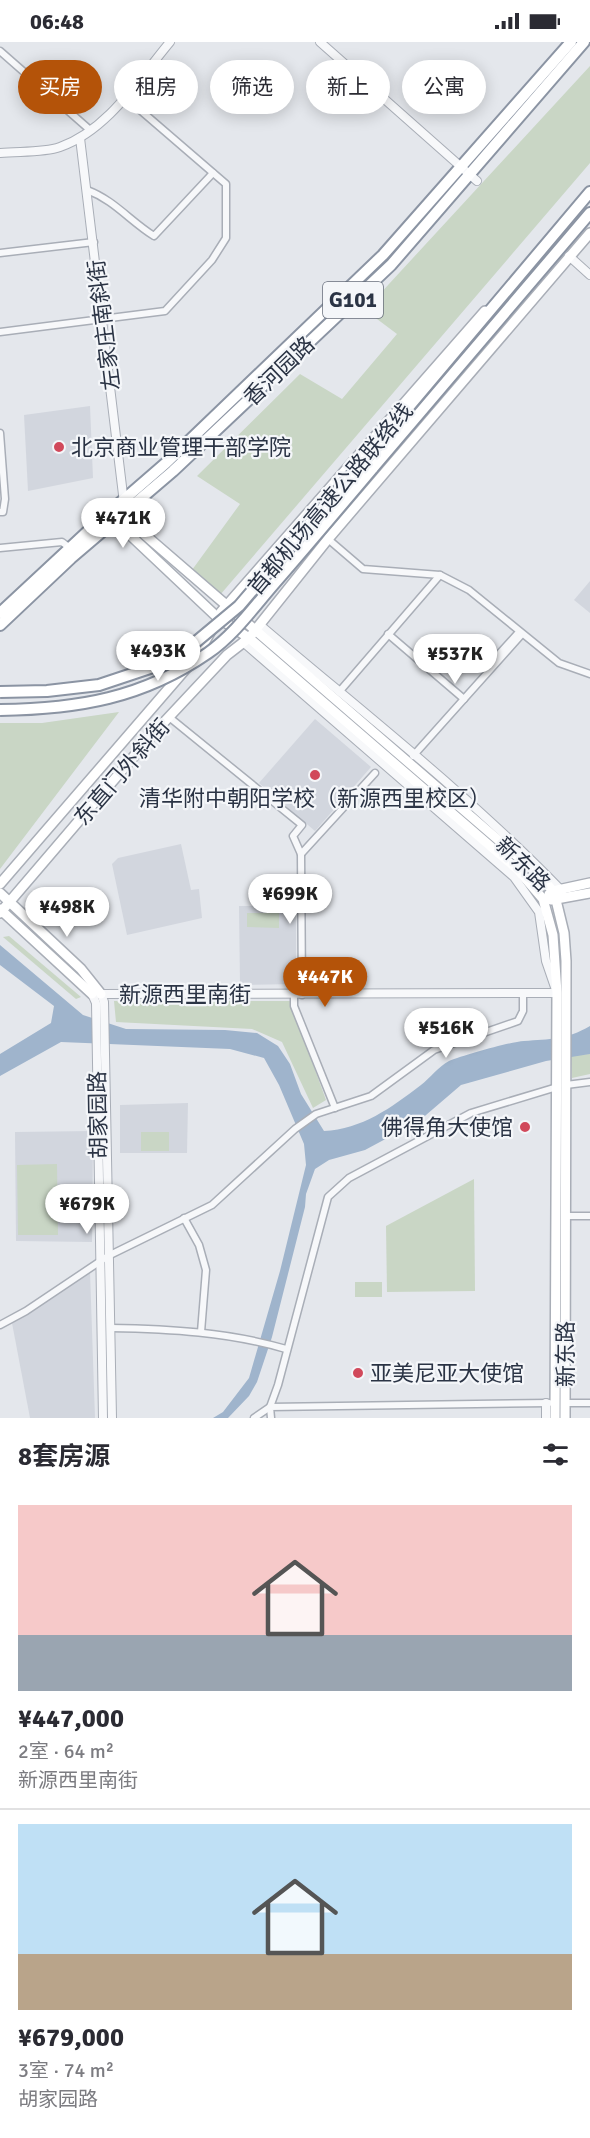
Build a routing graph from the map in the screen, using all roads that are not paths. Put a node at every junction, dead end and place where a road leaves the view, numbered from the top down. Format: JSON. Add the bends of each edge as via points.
{"nodes":[{"id":1,"x":170,"y":42,"type":"edge"},
{"id":2,"x":320,"y":42,"type":"edge"},
{"id":3,"x":571,"y":42,"type":"edge"},
{"id":4,"x":584,"y":42,"type":"edge"},
{"id":5,"x":0,"y":51,"type":"edge"},
{"id":6,"x":155,"y":60,"type":"edge"},
{"id":7,"x":114,"y":107,"type":"edge"},
{"id":8,"x":145,"y":114,"type":"edge"},
{"id":9,"x":90,"y":130,"type":"junction"},
{"id":10,"x":80,"y":138,"type":"junction"},
{"id":11,"x":0,"y":153,"type":"edge"},
{"id":12,"x":213,"y":173,"type":"junction"},
{"id":13,"x":469,"y":174,"type":"junction"},
{"id":14,"x":87,"y":190,"type":"junction"},
{"id":15,"x":590,"y":192,"type":"edge"},
{"id":16,"x":590,"y":213,"type":"edge"},
{"id":17,"x":590,"y":233,"type":"edge"},
{"id":18,"x":94,"y":242,"type":"junction"},
{"id":19,"x":0,"y":253,"type":"edge"},
{"id":20,"x":569,"y":256,"type":"junction"},
{"id":21,"x":590,"y":275,"type":"edge"},
{"id":22,"x":512,"y":284,"type":"junction"},
{"id":23,"x":104,"y":321,"type":"junction"},
{"id":24,"x":0,"y":332,"type":"edge"},
{"id":25,"x":0,"y":433,"type":"edge"},
{"id":26,"x":123,"y":499,"type":"junction"},
{"id":27,"x":0,"y":512,"type":"edge"},
{"id":28,"x":124,"y":513,"type":"junction"},
{"id":29,"x":111,"y":517,"type":"junction"},
{"id":30,"x":328,"y":539,"type":"junction"},
{"id":31,"x":0,"y":548,"type":"edge"},
{"id":32,"x":70,"y":548,"type":"junction"},
{"id":33,"x":440,"y":575,"type":"junction"},
{"id":34,"x":225,"y":607,"type":"junction"},
{"id":35,"x":0,"y":614,"type":"edge"},
{"id":36,"x":217,"y":617,"type":"junction"},
{"id":37,"x":0,"y":625,"type":"edge"},
{"id":38,"x":521,"y":633,"type":"junction"},
{"id":39,"x":252,"y":634,"type":"junction"},
{"id":40,"x":388,"y":634,"type":"junction"},
{"id":41,"x":590,"y":674,"type":"edge"},
{"id":42,"x":0,"y":692,"type":"edge"},
{"id":43,"x":339,"y":692,"type":"junction"},
{"id":44,"x":462,"y":698,"type":"junction"},
{"id":45,"x":0,"y":710,"type":"edge"},
{"id":46,"x":170,"y":717,"type":"junction"},
{"id":47,"x":411,"y":755,"type":"junction"},
{"id":48,"x":375,"y":773,"type":"dead end"},
{"id":49,"x":301,"y":854,"type":"junction"},
{"id":50,"x":590,"y":883,"type":"edge"},
{"id":51,"x":0,"y":884,"type":"edge"},
{"id":52,"x":0,"y":893,"type":"edge"},
{"id":53,"x":590,"y":893,"type":"edge"},
{"id":54,"x":558,"y":894,"type":"junction"},
{"id":55,"x":543,"y":899,"type":"junction"},
{"id":56,"x":9,"y":903,"type":"junction"},
{"id":57,"x":1,"y":911,"type":"edge"},
{"id":58,"x":523,"y":993,"type":"junction"},
{"id":59,"x":558,"y":993,"type":"junction"},
{"id":60,"x":298,"y":995,"type":"junction"},
{"id":61,"x":98,"y":998,"type":"junction"},
{"id":62,"x":562,"y":1024,"type":"junction"},
{"id":63,"x":101,"y":1051,"type":"junction"},
{"id":64,"x":590,"y":1082,"type":"edge"},
{"id":65,"x":561,"y":1086,"type":"junction"},
{"id":66,"x":335,"y":1108,"type":"junction"},
{"id":67,"x":565,"y":1216,"type":"junction"},
{"id":68,"x":590,"y":1216,"type":"edge"},
{"id":69,"x":184,"y":1218,"type":"junction"},
{"id":70,"x":108,"y":1256,"type":"junction"},
{"id":71,"x":100,"y":1263,"type":"junction"},
{"id":72,"x":1,"y":1322,"type":"edge"},
{"id":73,"x":110,"y":1328,"type":"junction"},
{"id":74,"x":201,"y":1332,"type":"junction"},
{"id":75,"x":286,"y":1349,"type":"junction"},
{"id":76,"x":555,"y":1403,"type":"junction"},
{"id":77,"x":590,"y":1403,"type":"edge"},
{"id":78,"x":270,"y":1407,"type":"junction"},
{"id":79,"x":103,"y":1418,"type":"edge"},
{"id":80,"x":112,"y":1418,"type":"edge"},
{"id":81,"x":254,"y":1418,"type":"edge"},
{"id":82,"x":271,"y":1418,"type":"edge"},
{"id":83,"x":546,"y":1418,"type":"edge"},
{"id":84,"x":555,"y":1418,"type":"edge"},
{"id":85,"x":565,"y":1418,"type":"edge"}],
"edges":[{"from":1,"to":6,"type":"street"},
{"from":2,"to":13,"type":"street"},
{"from":3,"to":13,"type":"highway","name":"香河园路","number":"G101"},
{"from":4,"to":13,"type":"highway","name":"香河园路","number":"G101"},
{"from":5,"to":9,"type":"street"},
{"from":7,"to":9,"type":"street"},
{"from":8,"to":12,"type":"street"},
{"from":9,"to":10,"type":"street"},
{"from":10,"to":11,"type":"street","via":[[58,148]]},
{"from":10,"to":14,"type":"street","name":"左家庄南斜街"},
{"from":12,"to":14,"type":"street","via":[[154,236],[105,197]]},
{"from":12,"to":23,"type":"street","via":[[226,184],[226,238],[212,260],[165,311]]},
{"from":13,"to":26,"type":"highway","name":"香河园路","number":"G101","via":[[166,463]]},
{"from":13,"to":28,"type":"highway","name":"香河园路","number":"G101","via":[[391,265]]},
{"from":14,"to":18,"type":"street","name":"左家庄南斜街"},
{"from":15,"to":22,"type":"highway","name":"首都机场高速公路联络线"},
{"from":16,"to":45,"type":"highway","name":"首都机场高速公路联络线","bridge":true,"via":[[251,611],[209,652],[127,694],[82,705]]},
{"from":17,"to":20,"type":"main road","name":"东直门外斜街"},
{"from":18,"to":19,"type":"street"},
{"from":18,"to":23,"type":"street","name":"左家庄南斜街"},
{"from":20,"to":21,"type":"street"},
{"from":20,"to":30,"type":"main road","name":"东直门外斜街"},
{"from":22,"to":34,"type":"main road","name":"东直门外斜街","via":[[472,322]]},
{"from":22,"to":42,"type":"highway","name":"首都机场高速公路联络线","bridge":true,"via":[[239,606],[185,651],[156,666],[99,685],[47,692]]},
{"from":23,"to":24,"type":"street"},
{"from":23,"to":26,"type":"street","name":"左家庄南斜街"},
{"from":25,"to":27,"type":"street","via":[[5,499]]},
{"from":26,"to":28,"type":"street","name":"左家庄南斜街"},
{"from":26,"to":29,"type":"highway","name":"香河园路","number":"G101"},
{"from":28,"to":29,"type":"highway","name":"香河园路","number":"G101"},
{"from":28,"to":34,"type":"main road","name":"新东路"},
{"from":29,"to":32,"type":"highway","name":"香河园路","number":"G101"},
{"from":29,"to":36,"type":"main road"},
{"from":29,"to":37,"type":"highway","name":"香河园路","number":"G101"},
{"from":30,"to":33,"type":"street","via":[[363,569]]},
{"from":30,"to":39,"type":"main road","name":"东直门外斜街"},
{"from":31,"to":32,"type":"street","via":[[62,542]]},
{"from":32,"to":35,"type":"highway","name":"香河园路","number":"G101"},
{"from":33,"to":38,"type":"street","via":[[469,590]]},
{"from":33,"to":40,"type":"street"},
{"from":34,"to":36,"type":"main road","name":"东直门外斜街"},
{"from":34,"to":39,"type":"main road","name":"新东路"},
{"from":36,"to":39,"type":"main road"},
{"from":36,"to":51,"type":"main road","name":"东直门外斜街","via":[[196,657]]},
{"from":38,"to":41,"type":"street","via":[[559,663]]},
{"from":38,"to":44,"type":"street"},
{"from":39,"to":43,"type":"street"},
{"from":39,"to":46,"type":"main road","name":"东直门外斜街","via":[[227,655]]},
{"from":39,"to":54,"type":"main road","name":"新东路","via":[[456,802]]},
{"from":39,"to":55,"type":"main road","name":"新东路","via":[[518,870]]},
{"from":39,"to":59,"type":"street","via":[[514,877],[538,912],[546,961]]},
{"from":40,"to":43,"type":"street"},
{"from":40,"to":44,"type":"street"},
{"from":43,"to":47,"type":"street"},
{"from":44,"to":47,"type":"street"},
{"from":46,"to":49,"type":"street","via":[[302,825],[293,836]]},
{"from":46,"to":56,"type":"main road","name":"东直门外斜街"},
{"from":47,"to":54,"type":"street","via":[[499,830]]},
{"from":48,"to":49,"type":"street"},
{"from":49,"to":60,"type":"street"},
{"from":50,"to":54,"type":"main road"},
{"from":52,"to":56,"type":"main road","name":"新源西里南街"},
{"from":53,"to":54,"type":"main road"},
{"from":54,"to":55,"type":"main road"},
{"from":54,"to":62,"type":"main road","name":"新东路","via":[[564,933]]},
{"from":55,"to":59,"type":"main road","name":"新东路","via":[[552,935]]},
{"from":56,"to":57,"type":"main road","name":"东直门外斜街"},
{"from":56,"to":61,"type":"main road","name":"新源西里南街","via":[[81,969]]},
{"from":57,"to":61,"type":"main road","name":"新源西里南街"},
{"from":58,"to":59,"type":"street","name":"新源西里南街"},
{"from":58,"to":60,"type":"street","name":"新源西里南街"},
{"from":58,"to":66,"type":"street","via":[[523,1011],[518,1021],[434,1050],[371,1096]]},
{"from":59,"to":62,"type":"main road","name":"新东路"},
{"from":60,"to":61,"type":"street","name":"新源西里南街"},
{"from":60,"to":66,"type":"street","via":[[294,1006]]},
{"from":61,"to":63,"type":"street","name":"胡家园路"},
{"from":62,"to":65,"type":"main road","name":"新东路"},
{"from":63,"to":70,"type":"street","name":"胡家园路"},
{"from":63,"to":71,"type":"street","name":"胡家园路"},
{"from":64,"to":65,"type":"street"},
{"from":65,"to":67,"type":"main road","name":"新东路"},
{"from":65,"to":75,"type":"street","via":[[471,1113],[349,1178],[328,1197]]},
{"from":65,"to":76,"type":"main road","name":"新东路"},
{"from":66,"to":69,"type":"street","via":[[316,1114],[295,1129],[212,1205]]},
{"from":67,"to":68,"type":"street"},
{"from":67,"to":76,"type":"main road","name":"新东路"},
{"from":69,"to":70,"type":"street"},
{"from":69,"to":74,"type":"street","via":[[199,1245],[206,1270]]},
{"from":70,"to":71,"type":"street"},
{"from":70,"to":73,"type":"street","name":"胡家园路"},
{"from":71,"to":72,"type":"street"},
{"from":71,"to":79,"type":"street","name":"胡家园路"},
{"from":73,"to":74,"type":"street"},
{"from":73,"to":80,"type":"street","name":"胡家园路"},
{"from":74,"to":75,"type":"street"},
{"from":75,"to":78,"type":"street"},
{"from":76,"to":77,"type":"street"},
{"from":76,"to":78,"type":"street"},
{"from":76,"to":83,"type":"street","name":"新东路"},
{"from":76,"to":84,"type":"main road","name":"新东路"},
{"from":76,"to":85,"type":"main road","name":"新东路"},
{"from":78,"to":81,"type":"street"},
{"from":78,"to":82,"type":"street"}]}
